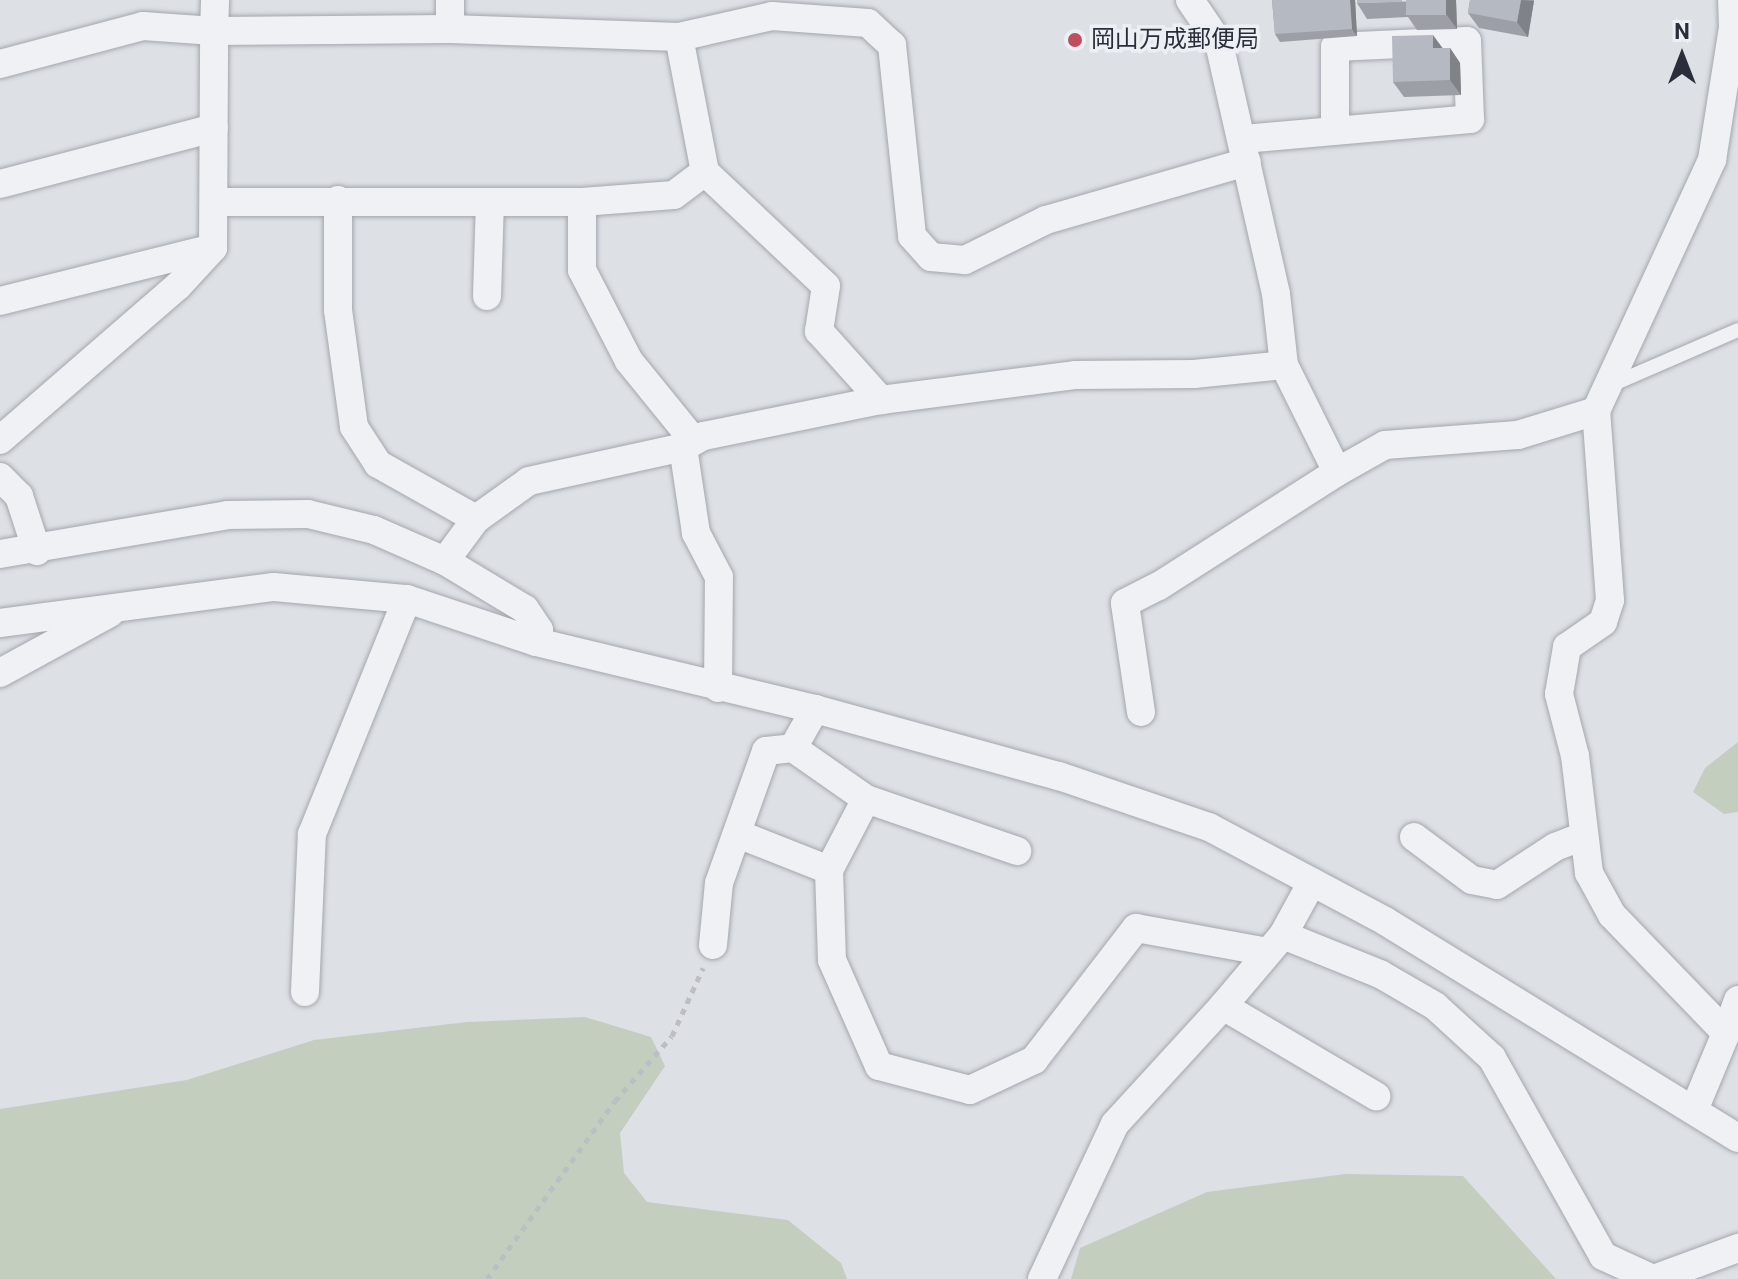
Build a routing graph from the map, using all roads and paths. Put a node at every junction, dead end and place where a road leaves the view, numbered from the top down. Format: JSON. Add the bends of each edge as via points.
{"nodes":[{"id":1,"x":215,"y":0,"type":"edge"},
{"id":2,"x":450,"y":0,"type":"edge"},
{"id":3,"x":1190,"y":0,"type":"edge"},
{"id":4,"x":1732,"y":0,"type":"edge"},
{"id":5,"x":450,"y":29,"type":"junction"},
{"id":6,"x":214,"y":31,"type":"junction"},
{"id":7,"x":679,"y":37,"type":"junction"},
{"id":8,"x":0,"y":64,"type":"edge"},
{"id":9,"x":214,"y":128,"type":"junction"},
{"id":10,"x":1335,"y":128,"type":"junction"},
{"id":11,"x":1245,"y":150,"type":"junction"},
{"id":12,"x":705,"y":172,"type":"junction"},
{"id":13,"x":0,"y":184,"type":"edge"},
{"id":14,"x":338,"y":200,"type":"junction"},
{"id":15,"x":215,"y":202,"type":"junction"},
{"id":16,"x":490,"y":202,"type":"junction"},
{"id":17,"x":582,"y":202,"type":"junction"},
{"id":18,"x":213,"y":248,"type":"junction"},
{"id":19,"x":487,"y":296,"type":"dead end"},
{"id":20,"x":0,"y":301,"type":"edge"},
{"id":21,"x":1738,"y":330,"type":"edge"},
{"id":22,"x":1284,"y":365,"type":"junction"},
{"id":23,"x":1601,"y":399,"type":"junction"},
{"id":24,"x":881,"y":400,"type":"junction"},
{"id":25,"x":0,"y":440,"type":"edge"},
{"id":26,"x":688,"y":444,"type":"junction"},
{"id":27,"x":1337,"y":472,"type":"junction"},
{"id":28,"x":0,"y":477,"type":"edge"},
{"id":29,"x":476,"y":519,"type":"junction"},
{"id":30,"x":37,"y":551,"type":"junction"},
{"id":31,"x":0,"y":554,"type":"edge"},
{"id":32,"x":445,"y":561,"type":"junction"},
{"id":33,"x":407,"y":599,"type":"junction"},
{"id":34,"x":124,"y":605,"type":"junction"},
{"id":35,"x":0,"y":623,"type":"edge"},
{"id":36,"x":536,"y":642,"type":"junction"},
{"id":37,"x":0,"y":673,"type":"edge"},
{"id":38,"x":718,"y":688,"type":"junction"},
{"id":39,"x":815,"y":709,"type":"junction"},
{"id":40,"x":1141,"y":712,"type":"dead end"},
{"id":41,"x":793,"y":748,"type":"junction"},
{"id":42,"x":866,"y":799,"type":"junction"},
{"id":43,"x":738,"y":834,"type":"junction"},
{"id":44,"x":1584,"y":836,"type":"junction"},
{"id":45,"x":1414,"y":837,"type":"dead end"},
{"id":46,"x":1017,"y":851,"type":"dead end"},
{"id":47,"x":829,"y":870,"type":"junction"},
{"id":48,"x":1312,"y":882,"type":"junction"},
{"id":49,"x":1275,"y":944,"type":"junction"},
{"id":50,"x":713,"y":945,"type":"joint"},
{"id":51,"x":305,"y":992,"type":"dead end"},
{"id":52,"x":1738,"y":1000,"type":"edge"},
{"id":53,"x":1223,"y":1006,"type":"junction"},
{"id":54,"x":1726,"y":1033,"type":"junction"},
{"id":55,"x":1376,"y":1096,"type":"dead end"},
{"id":56,"x":1694,"y":1110,"type":"junction"},
{"id":57,"x":1738,"y":1138,"type":"edge"},
{"id":58,"x":1728,"y":1253,"type":"edge"},
{"id":59,"x":487,"y":1279,"type":"edge"},
{"id":60,"x":1042,"y":1279,"type":"edge"},
{"id":61,"x":1654,"y":1279,"type":"edge"}],
"edges":[{"from":1,"to":6,"type":"street"},
{"from":2,"to":5,"type":"street"},
{"from":3,"to":11,"type":"street","via":[[1219,43]]},
{"from":4,"to":23,"type":"street","via":[[1733,28],[1712,160]]},
{"from":5,"to":6,"type":"street"},
{"from":5,"to":7,"type":"street"},
{"from":6,"to":8,"type":"street","via":[[143,26]]},
{"from":6,"to":9,"type":"street"},
{"from":7,"to":11,"type":"street","via":[[772,16],[868,23],[892,45],[912,236],[931,257],[965,260],[1046,220]]},
{"from":7,"to":12,"type":"street"},
{"from":9,"to":13,"type":"street"},
{"from":9,"to":15,"type":"street"},
{"from":10,"to":10,"type":"street","via":[[1470,119],[1467,41],[1335,47]]},
{"from":10,"to":11,"type":"street"},
{"from":11,"to":22,"type":"street","via":[[1276,294]]},
{"from":12,"to":17,"type":"street","via":[[674,195]]},
{"from":12,"to":24,"type":"street","via":[[826,286],[819,331]]},
{"from":14,"to":15,"type":"street"},
{"from":14,"to":16,"type":"street"},
{"from":14,"to":29,"type":"street","via":[[338,310],[354,427],[378,464]]},
{"from":15,"to":18,"type":"street"},
{"from":16,"to":17,"type":"street"},
{"from":16,"to":19,"type":"street"},
{"from":17,"to":26,"type":"street","via":[[582,270],[629,361]]},
{"from":18,"to":20,"type":"street"},
{"from":18,"to":25,"type":"street","via":[[178,286]]},
{"from":21,"to":23,"type":"lane"},
{"from":22,"to":24,"type":"street","via":[[1194,374],[1076,375]]},
{"from":22,"to":27,"type":"street"},
{"from":23,"to":27,"type":"street","via":[[1518,435],[1385,445]]},
{"from":23,"to":44,"type":"street","via":[[1610,600],[1603,622],[1567,647],[1559,694],[1575,756]]},
{"from":24,"to":26,"type":"street"},
{"from":26,"to":29,"type":"street","via":[[630,463],[594,463],[529,481]]},
{"from":26,"to":38,"type":"street","via":[[696,533],[719,577]]},
{"from":27,"to":40,"type":"street","via":[[1125,603]]},
{"from":28,"to":30,"type":"street","via":[[19,496]]},
{"from":29,"to":32,"type":"street"},
{"from":30,"to":31,"type":"street"},
{"from":30,"to":32,"type":"street","via":[[228,515],[308,514],[374,530]]},
{"from":32,"to":36,"type":"street","via":[[525,609],[539,630]]},
{"from":33,"to":34,"type":"street","via":[[274,587]]},
{"from":33,"to":36,"type":"street"},
{"from":33,"to":51,"type":"street","via":[[312,834]]},
{"from":34,"to":35,"type":"street"},
{"from":34,"to":37,"type":"street"},
{"from":36,"to":38,"type":"street"},
{"from":38,"to":39,"type":"street"},
{"from":39,"to":41,"type":"street"},
{"from":39,"to":48,"type":"street","via":[[1059,776],[1209,827]]},
{"from":41,"to":42,"type":"street"},
{"from":41,"to":43,"type":"street","via":[[766,751]]},
{"from":42,"to":46,"type":"street"},
{"from":42,"to":47,"type":"street"},
{"from":43,"to":47,"type":"street"},
{"from":43,"to":50,"type":"street","via":[[719,883]]},
{"from":44,"to":45,"type":"street","via":[[1555,847],[1497,885],[1472,880]]},
{"from":44,"to":54,"type":"street","via":[[1589,873],[1612,915]]},
{"from":47,"to":49,"type":"street","via":[[832,960],[879,1066],[970,1090],[1034,1060],[1136,928]]},
{"from":48,"to":49,"type":"street"},
{"from":48,"to":56,"type":"street"},
{"from":49,"to":53,"type":"street"},
{"from":49,"to":61,"type":"street","via":[[1380,974],[1435,1006],[1492,1058],[1603,1256]]},
{"from":50,"to":59,"type":"path","via":[[672,1036],[615,1101]]},
{"from":52,"to":54,"type":"street"},
{"from":53,"to":55,"type":"street"},
{"from":53,"to":60,"type":"street","via":[[1115,1124]]},
{"from":54,"to":56,"type":"street"},
{"from":56,"to":57,"type":"street"},
{"from":58,"to":61,"type":"street"}]}
